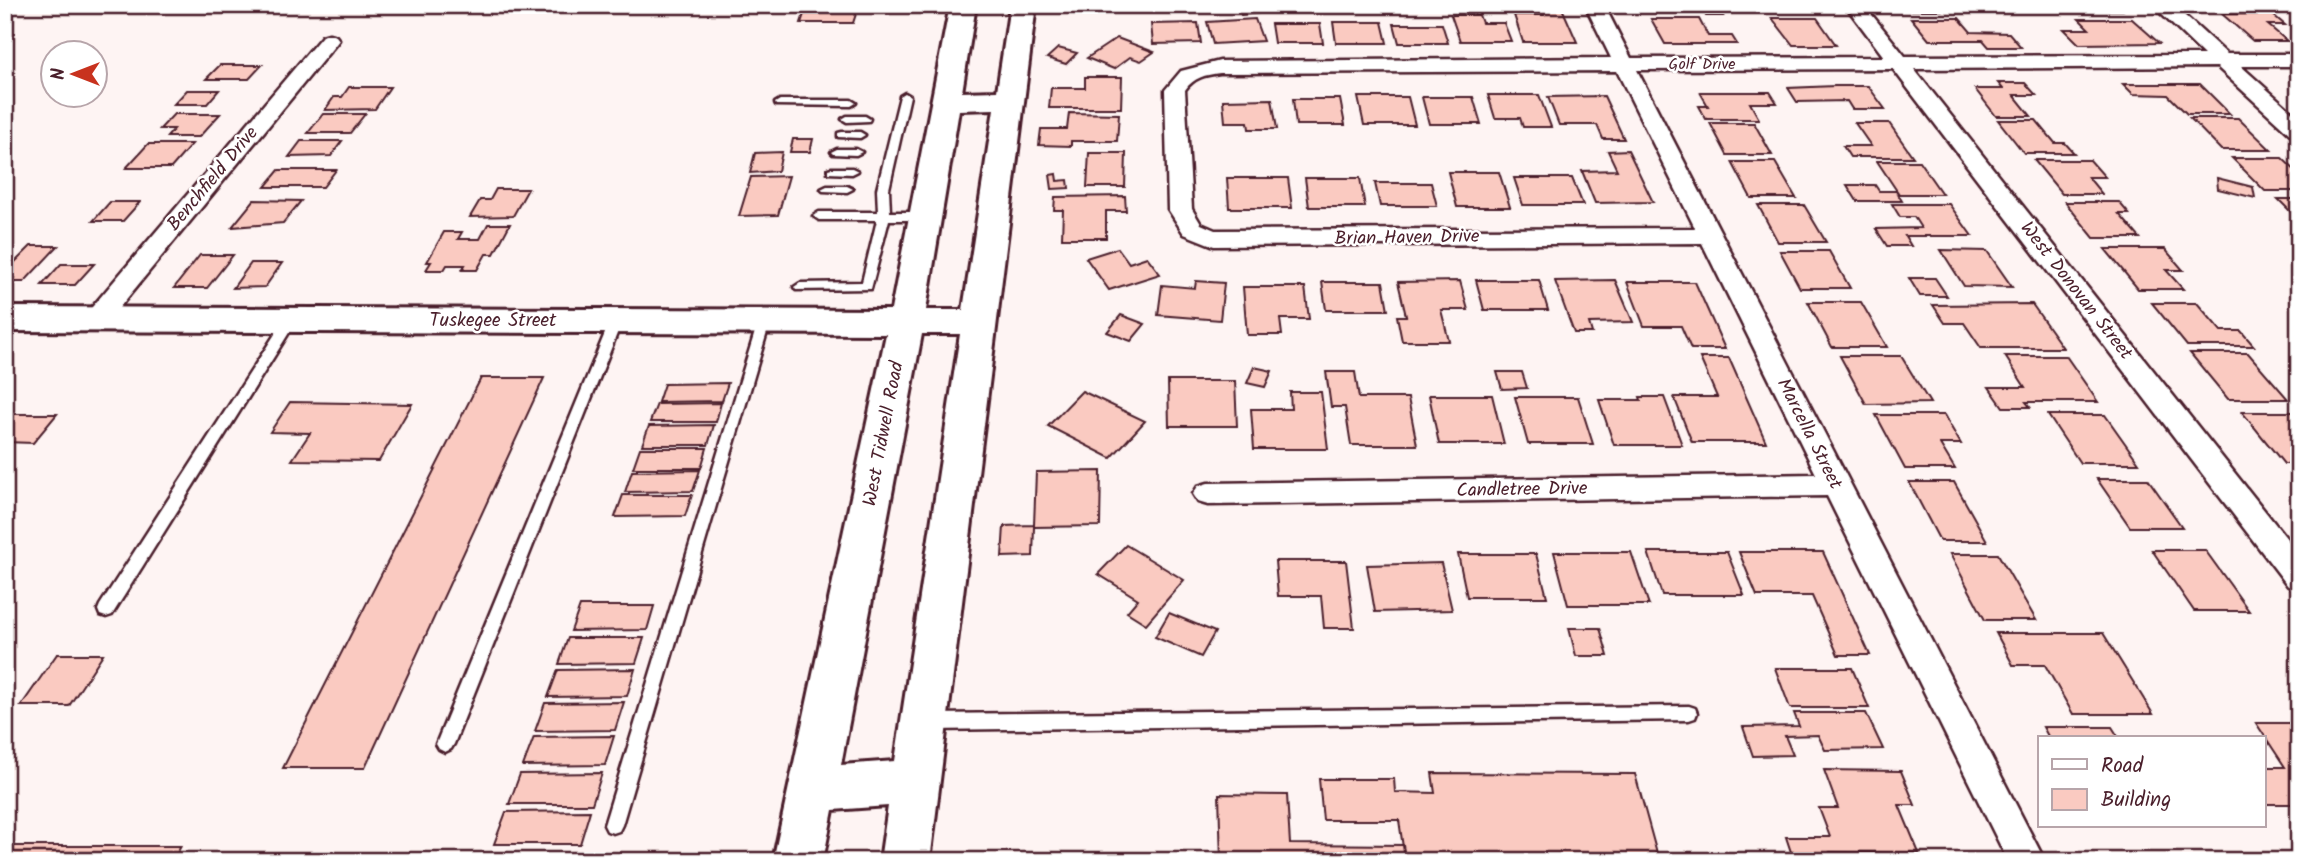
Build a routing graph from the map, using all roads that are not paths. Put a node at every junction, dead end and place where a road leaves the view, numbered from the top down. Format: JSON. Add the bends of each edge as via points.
{"nodes":[{"id":1,"x":963,"y":5,"type":"edge"},
{"id":2,"x":1023,"y":5,"type":"edge"},
{"id":3,"x":1594,"y":5,"type":"edge"},
{"id":4,"x":1854,"y":5,"type":"edge"},
{"id":5,"x":2161,"y":5,"type":"edge"},
{"id":6,"x":329,"y":40,"type":"dead end"},
{"id":7,"x":2299,"y":60,"type":"edge"},
{"id":8,"x":2222,"y":61,"type":"junction"},
{"id":9,"x":1899,"y":63,"type":"junction"},
{"id":10,"x":1624,"y":65,"type":"junction"},
{"id":11,"x":905,"y":96,"type":"dead end"},
{"id":12,"x":946,"y":100,"type":"junction"},
{"id":13,"x":1009,"y":100,"type":"junction"},
{"id":14,"x":780,"y":103,"type":"dead end"},
{"id":15,"x":851,"y":103,"type":"dead end"},
{"id":16,"x":900,"y":118,"type":"junction"},
{"id":17,"x":847,"y":119,"type":"dead end"},
{"id":18,"x":864,"y":119,"type":"dead end"},
{"id":19,"x":886,"y":119,"type":"dead end"},
{"id":20,"x":2299,"y":130,"type":"edge"},
{"id":21,"x":842,"y":135,"type":"dead end"},
{"id":22,"x":860,"y":135,"type":"dead end"},
{"id":23,"x":1177,"y":150,"type":"joint"},
{"id":24,"x":837,"y":152,"type":"dead end"},
{"id":25,"x":856,"y":152,"type":"dead end"},
{"id":26,"x":852,"y":170,"type":"dead end"},
{"id":27,"x":832,"y":171,"type":"dead end"},
{"id":28,"x":827,"y":189,"type":"dead end"},
{"id":29,"x":847,"y":189,"type":"dead end"},
{"id":30,"x":870,"y":189,"type":"dead end"},
{"id":31,"x":883,"y":189,"type":"junction"},
{"id":32,"x":819,"y":216,"type":"dead end"},
{"id":33,"x":884,"y":216,"type":"junction"},
{"id":34,"x":925,"y":216,"type":"junction"},
{"id":35,"x":1709,"y":235,"type":"junction"},
{"id":36,"x":800,"y":287,"type":"dead end"},
{"id":37,"x":96,"y":319,"type":"junction"},
{"id":38,"x":5,"y":320,"type":"edge"},
{"id":39,"x":291,"y":320,"type":"junction"},
{"id":40,"x":616,"y":321,"type":"junction"},
{"id":41,"x":764,"y":322,"type":"junction"},
{"id":42,"x":906,"y":322,"type":"junction"},
{"id":43,"x":980,"y":322,"type":"junction"},
{"id":44,"x":1835,"y":485,"type":"junction"},
{"id":45,"x":1208,"y":494,"type":"dead end"},
{"id":46,"x":2299,"y":577,"type":"edge"},
{"id":47,"x":106,"y":610,"type":"dead end"},
{"id":48,"x":1689,"y":713,"type":"dead end"},
{"id":49,"x":923,"y":722,"type":"junction"},
{"id":50,"x":445,"y":744,"type":"dead end"},
{"id":51,"x":917,"y":782,"type":"junction"},
{"id":52,"x":813,"y":789,"type":"junction"},
{"id":53,"x":612,"y":825,"type":"dead end"},
{"id":54,"x":798,"y":861,"type":"edge"},
{"id":55,"x":905,"y":861,"type":"edge"},
{"id":56,"x":2027,"y":861,"type":"edge"}],
"edges":[{"from":1,"to":12,"type":"main road","name":"West Tidwell Road"},
{"from":2,"to":13,"type":"main road"},
{"from":3,"to":10,"type":"street","name":"Marcella Street"},
{"from":4,"to":9,"type":"street","name":"West Donovan Street"},
{"from":5,"to":8,"type":"street"},
{"from":6,"to":37,"type":"street","name":"Benchfield Drive"},
{"from":7,"to":8,"type":"street","name":"Golf Drive"},
{"from":8,"to":9,"type":"street","name":"Golf Drive"},
{"from":8,"to":20,"type":"street"},
{"from":9,"to":10,"type":"street","name":"Golf Drive"},
{"from":9,"to":46,"type":"street","name":"West Donovan Street"},
{"from":10,"to":23,"type":"street","name":"Golf Drive","via":[[1220,67],[1195,71],[1181,78],[1175,90]]},
{"from":10,"to":35,"type":"street","name":"Marcella Street"},
{"from":11,"to":16,"type":"lane"},
{"from":12,"to":13,"type":"main road"},
{"from":12,"to":34,"type":"main road","name":"West Tidwell Road"},
{"from":13,"to":43,"type":"main road"},
{"from":14,"to":15,"type":"lane"},
{"from":16,"to":19,"type":"lane"},
{"from":16,"to":31,"type":"lane","via":[[886,152]]},
{"from":17,"to":18,"type":"lane"},
{"from":21,"to":22,"type":"lane"},
{"from":23,"to":35,"type":"street","name":"Brian Haven Drive","via":[[1184,223],[1196,233],[1214,238]]},
{"from":24,"to":25,"type":"lane"},
{"from":26,"to":27,"type":"lane"},
{"from":28,"to":29,"type":"lane"},
{"from":30,"to":31,"type":"lane"},
{"from":31,"to":33,"type":"lane"},
{"from":32,"to":33,"type":"lane"},
{"from":33,"to":34,"type":"lane"},
{"from":33,"to":36,"type":"lane","via":[[867,286]]},
{"from":34,"to":42,"type":"main road","name":"West Tidwell Road"},
{"from":35,"to":44,"type":"street","name":"Marcella Street"},
{"from":37,"to":38,"type":"main road","name":"Tuskegee Street"},
{"from":37,"to":39,"type":"main road","name":"Tuskegee Street"},
{"from":39,"to":40,"type":"main road","name":"Tuskegee Street"},
{"from":39,"to":47,"type":"lane"},
{"from":40,"to":41,"type":"main road","name":"Tuskegee Street"},
{"from":40,"to":50,"type":"lane"},
{"from":41,"to":42,"type":"main road","name":"Tuskegee Street"},
{"from":41,"to":53,"type":"lane"},
{"from":42,"to":43,"type":"main road","name":"Tuskegee Street"},
{"from":42,"to":52,"type":"main road","name":"West Tidwell Road"},
{"from":43,"to":49,"type":"main road"},
{"from":44,"to":45,"type":"street","name":"Candletree Drive"},
{"from":44,"to":56,"type":"street","name":"Marcella Street"},
{"from":48,"to":49,"type":"lane"},
{"from":49,"to":51,"type":"main road"},
{"from":51,"to":52,"type":"main road"},
{"from":51,"to":55,"type":"main road"},
{"from":52,"to":54,"type":"main road","name":"West Tidwell Road"}]}
